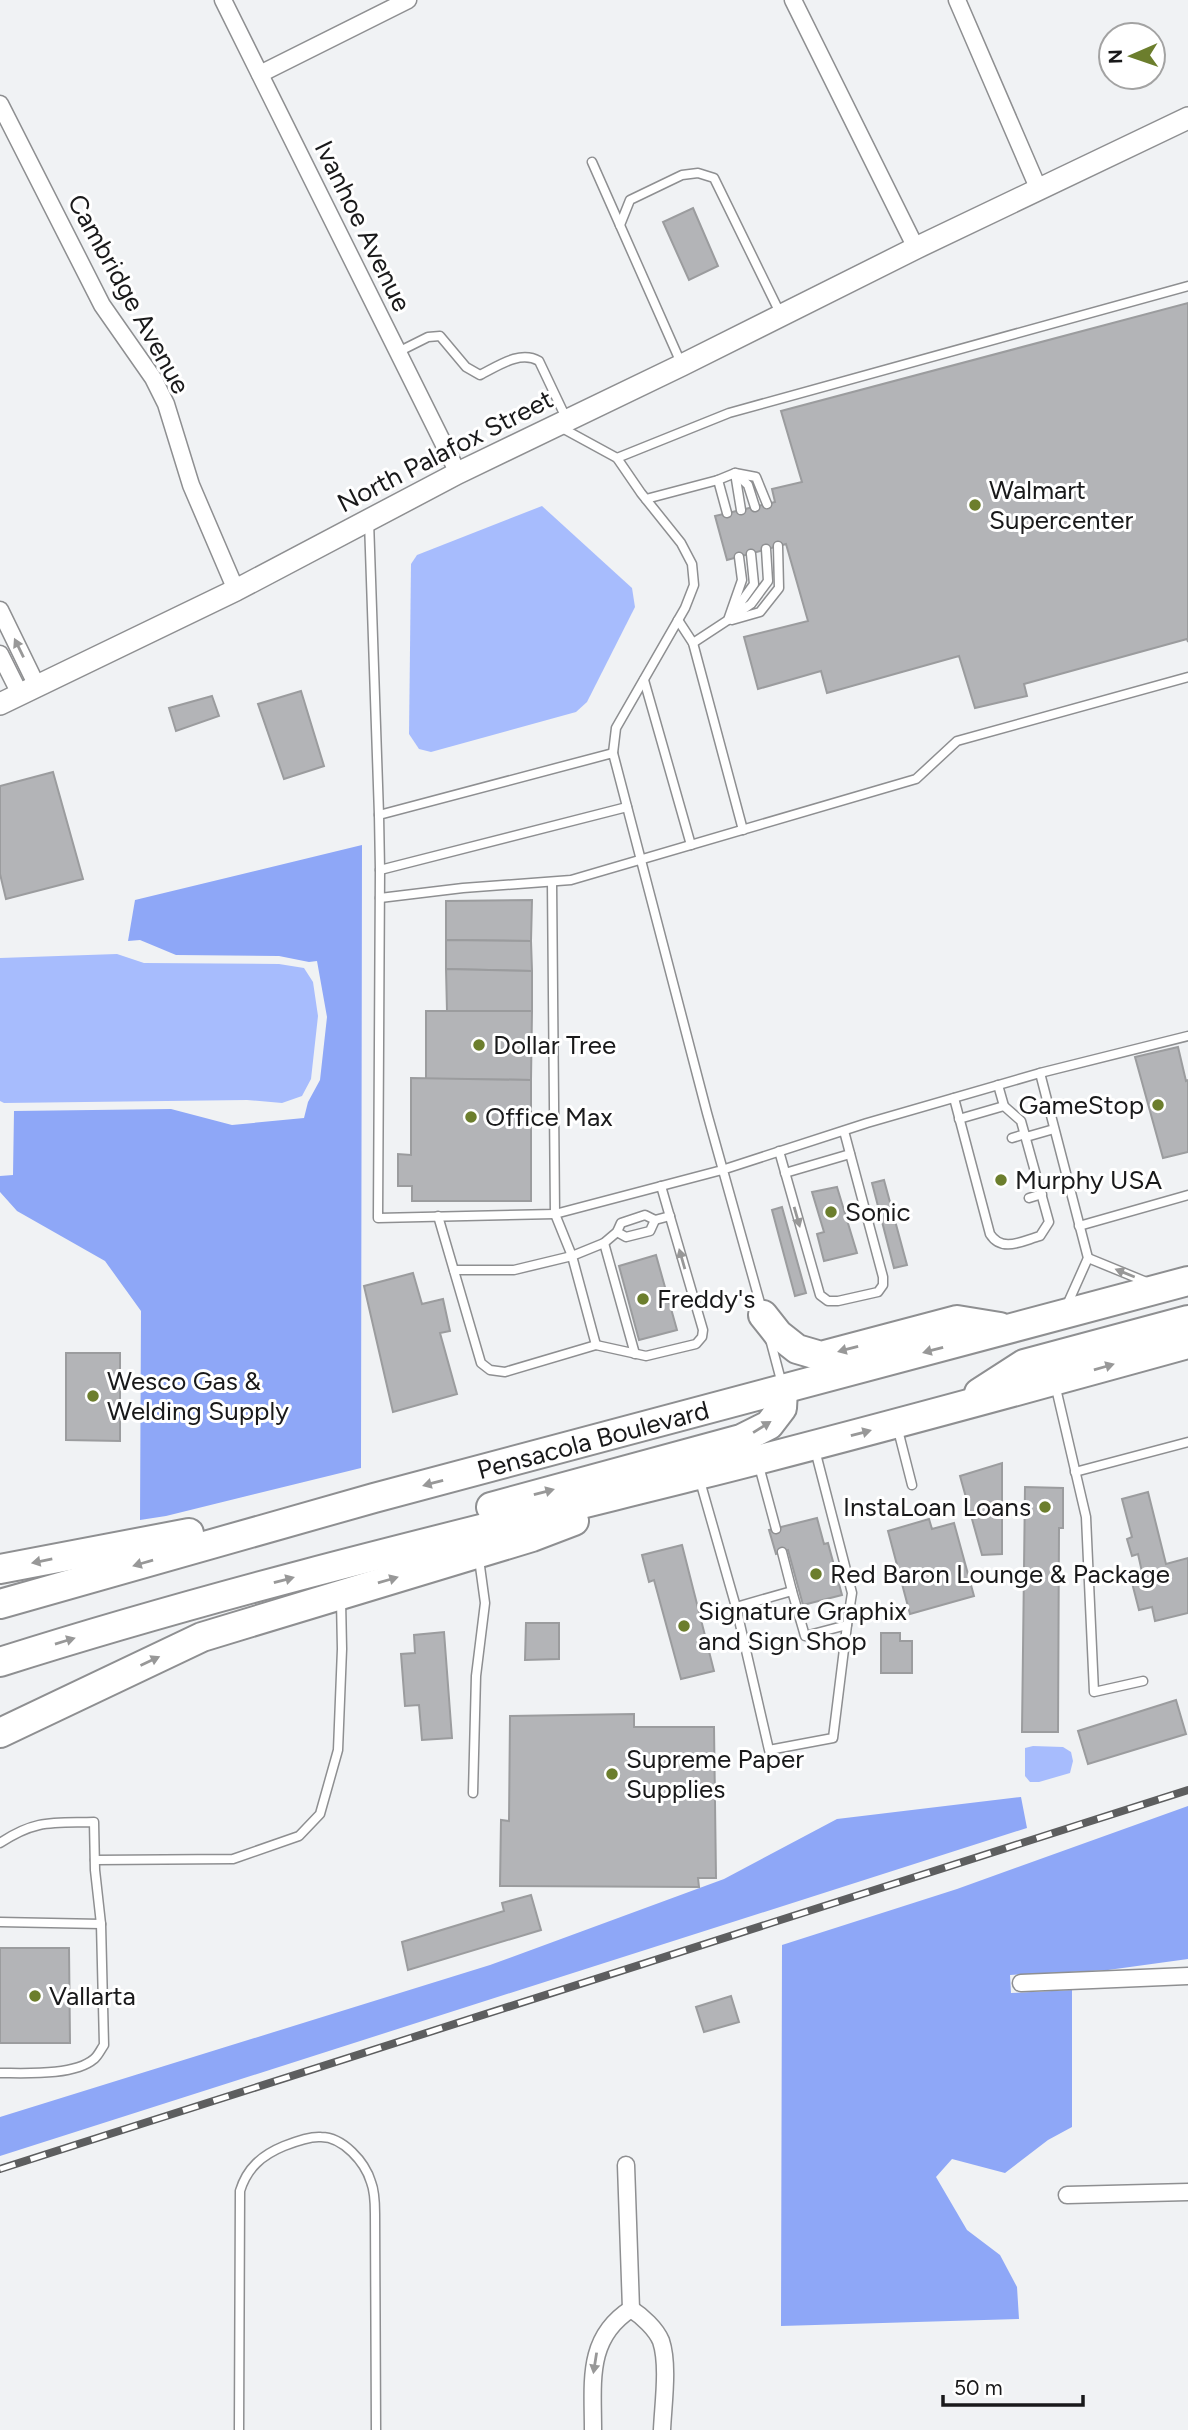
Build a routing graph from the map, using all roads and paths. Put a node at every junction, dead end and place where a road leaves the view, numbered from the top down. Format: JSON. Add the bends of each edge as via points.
{"nodes":[{"id":1,"x":223,"y":0,"type":"edge"},
{"id":2,"x":408,"y":0,"type":"edge"},
{"id":3,"x":793,"y":0,"type":"edge"},
{"id":4,"x":957,"y":0,"type":"edge"},
{"id":5,"x":260,"y":74,"type":"junction"},
{"id":6,"x":0,"y":104,"type":"edge"},
{"id":7,"x":1188,"y":118,"type":"edge"},
{"id":8,"x":592,"y":162,"type":"dead end"},
{"id":9,"x":1039,"y":190,"type":"junction"},
{"id":10,"x":620,"y":225,"type":"junction"},
{"id":11,"x":916,"y":248,"type":"junction"},
{"id":12,"x":1188,"y":286,"type":"edge"},
{"id":13,"x":781,"y":316,"type":"junction"},
{"id":14,"x":398,"y":352,"type":"junction"},
{"id":15,"x":682,"y":365,"type":"junction"},
{"id":16,"x":562,"y":423,"type":"junction"},
{"id":17,"x":617,"y":458,"type":"junction"},
{"id":18,"x":458,"y":473,"type":"junction"},
{"id":19,"x":735,"y":473,"type":"junction"},
{"id":20,"x":718,"y":480,"type":"junction"},
{"id":21,"x":646,"y":499,"type":"junction"},
{"id":22,"x":767,"y":504,"type":"dead end"},
{"id":23,"x":755,"y":507,"type":"dead end"},
{"id":24,"x":741,"y":510,"type":"dead end"},
{"id":25,"x":727,"y":513,"type":"dead end"},
{"id":26,"x":369,"y":522,"type":"junction"},
{"id":27,"x":778,"y":546,"type":"dead end"},
{"id":28,"x":766,"y":550,"type":"dead end"},
{"id":29,"x":751,"y":554,"type":"dead end"},
{"id":30,"x":738,"y":557,"type":"dead end"},
{"id":31,"x":236,"y":590,"type":"junction"},
{"id":32,"x":0,"y":610,"type":"edge"},
{"id":33,"x":678,"y":620,"type":"junction"},
{"id":34,"x":728,"y":621,"type":"junction"},
{"id":35,"x":693,"y":643,"type":"junction"},
{"id":36,"x":0,"y":654,"type":"edge"},
{"id":37,"x":1188,"y":677,"type":"edge"},
{"id":38,"x":644,"y":680,"type":"junction"},
{"id":39,"x":29,"y":690,"type":"junction"},
{"id":40,"x":0,"y":704,"type":"edge"},
{"id":41,"x":613,"y":753,"type":"junction"},
{"id":42,"x":627,"y":807,"type":"junction"},
{"id":43,"x":379,"y":815,"type":"junction"},
{"id":44,"x":743,"y":830,"type":"junction"},
{"id":45,"x":691,"y":845,"type":"junction"},
{"id":46,"x":641,"y":859,"type":"junction"},
{"id":47,"x":380,"y":870,"type":"junction"},
{"id":48,"x":552,"y":882,"type":"junction"},
{"id":49,"x":380,"y":898,"type":"junction"},
{"id":50,"x":1188,"y":1035,"type":"edge"},
{"id":51,"x":1040,"y":1073,"type":"junction"},
{"id":52,"x":998,"y":1085,"type":"junction"},
{"id":53,"x":954,"y":1098,"type":"junction"},
{"id":54,"x":1004,"y":1106,"type":"junction"},
{"id":55,"x":959,"y":1119,"type":"junction"},
{"id":56,"x":1054,"y":1129,"type":"junction"},
{"id":57,"x":844,"y":1131,"type":"junction"},
{"id":58,"x":1026,"y":1136,"type":"junction"},
{"id":59,"x":1012,"y":1138,"type":"dead end"},
{"id":60,"x":779,"y":1152,"type":"junction"},
{"id":61,"x":1030,"y":1153,"type":"junction"},
{"id":62,"x":850,"y":1154,"type":"junction"},
{"id":63,"x":1019,"y":1157,"type":"dead end"},
{"id":64,"x":722,"y":1170,"type":"junction"},
{"id":65,"x":785,"y":1172,"type":"junction"},
{"id":66,"x":1036,"y":1174,"type":"junction"},
{"id":67,"x":1024,"y":1177,"type":"dead end"},
{"id":68,"x":661,"y":1186,"type":"junction"},
{"id":69,"x":1042,"y":1195,"type":"junction"},
{"id":70,"x":1188,"y":1195,"type":"edge"},
{"id":71,"x":1029,"y":1198,"type":"dead end"},
{"id":72,"x":555,"y":1214,"type":"junction"},
{"id":73,"x":438,"y":1216,"type":"junction"},
{"id":74,"x":670,"y":1216,"type":"junction"},
{"id":75,"x":656,"y":1220,"type":"junction"},
{"id":76,"x":1079,"y":1226,"type":"junction"},
{"id":77,"x":617,"y":1233,"type":"junction"},
{"id":78,"x":604,"y":1243,"type":"junction"},
{"id":79,"x":572,"y":1256,"type":"junction"},
{"id":80,"x":1088,"y":1258,"type":"junction"},
{"id":81,"x":454,"y":1270,"type":"junction"},
{"id":82,"x":1175,"y":1284,"type":"edge"},
{"id":83,"x":1063,"y":1314,"type":"junction"},
{"id":84,"x":763,"y":1315,"type":"junction"},
{"id":85,"x":1188,"y":1320,"type":"edge"},
{"id":86,"x":1010,"y":1329,"type":"junction"},
{"id":87,"x":1188,"y":1344,"type":"edge"},
{"id":88,"x":596,"y":1345,"type":"junction"},
{"id":89,"x":635,"y":1354,"type":"junction"},
{"id":90,"x":1054,"y":1381,"type":"junction"},
{"id":91,"x":783,"y":1390,"type":"junction"},
{"id":92,"x":956,"y":1407,"type":"junction"},
{"id":93,"x":896,"y":1423,"type":"junction"},
{"id":94,"x":1188,"y":1442,"type":"edge"},
{"id":95,"x":814,"y":1445,"type":"junction"},
{"id":96,"x":758,"y":1460,"type":"junction"},
{"id":97,"x":1075,"y":1472,"type":"junction"},
{"id":98,"x":698,"y":1475,"type":"junction"},
{"id":99,"x":912,"y":1485,"type":"dead end"},
{"id":100,"x":374,"y":1498,"type":"junction"},
{"id":101,"x":776,"y":1529,"type":"dead end"},
{"id":102,"x":439,"y":1540,"type":"junction"},
{"id":103,"x":477,"y":1541,"type":"junction"},
{"id":104,"x":782,"y":1552,"type":"dead end"},
{"id":105,"x":0,"y":1569,"type":"edge"},
{"id":106,"x":792,"y":1591,"type":"junction"},
{"id":107,"x":340,"y":1594,"type":"junction"},
{"id":108,"x":0,"y":1604,"type":"edge"},
{"id":109,"x":736,"y":1607,"type":"junction"},
{"id":110,"x":847,"y":1625,"type":"junction"},
{"id":111,"x":0,"y":1662,"type":"edge"},
{"id":112,"x":1143,"y":1681,"type":"dead end"},
{"id":113,"x":0,"y":1733,"type":"edge"},
{"id":114,"x":473,"y":1793,"type":"dead end"},
{"id":115,"x":0,"y":1843,"type":"edge"},
{"id":116,"x":95,"y":1860,"type":"junction"},
{"id":117,"x":0,"y":1922,"type":"edge"},
{"id":118,"x":101,"y":1924,"type":"junction"},
{"id":119,"x":1188,"y":1976,"type":"edge"},
{"id":120,"x":1021,"y":1983,"type":"dead end"},
{"id":121,"x":0,"y":2073,"type":"edge"},
{"id":122,"x":626,"y":2165,"type":"dead end"},
{"id":123,"x":1188,"y":2192,"type":"edge"},
{"id":124,"x":1067,"y":2195,"type":"dead end"},
{"id":125,"x":631,"y":2309,"type":"junction"},
{"id":126,"x":239,"y":2430,"type":"edge"},
{"id":127,"x":376,"y":2430,"type":"edge"},
{"id":128,"x":593,"y":2430,"type":"edge"},
{"id":129,"x":662,"y":2430,"type":"edge"}],
"edges":[{"from":1,"to":5,"type":"street","name":"Ivanhoe Avenue"},
{"from":2,"to":5,"type":"street"},
{"from":3,"to":11,"type":"street"},
{"from":4,"to":9,"type":"street"},
{"from":5,"to":14,"type":"street","name":"Ivanhoe Avenue"},
{"from":6,"to":31,"type":"street","name":"Cambridge Avenue","via":[[102,305],[166,404],[191,485]]},
{"from":7,"to":9,"type":"main road","name":"North Palafox Street"},
{"from":8,"to":10,"type":"lane"},
{"from":9,"to":11,"type":"main road","name":"North Palafox Street"},
{"from":10,"to":13,"type":"lane","via":[[630,200],[682,175],[714,178]]},
{"from":10,"to":15,"type":"lane"},
{"from":11,"to":13,"type":"main road","name":"North Palafox Street"},
{"from":12,"to":17,"type":"lane","via":[[729,413]]},
{"from":13,"to":15,"type":"main road","name":"North Palafox Street"},
{"from":14,"to":16,"type":"lane","via":[[440,336],[466,367],[480,375],[530,356],[539,361]]},
{"from":14,"to":18,"type":"street","name":"Ivanhoe Avenue"},
{"from":15,"to":16,"type":"main road","name":"North Palafox Street"},
{"from":16,"to":17,"type":"lane"},
{"from":16,"to":18,"type":"main road","name":"North Palafox Street"},
{"from":17,"to":21,"type":"lane"},
{"from":18,"to":26,"type":"main road","name":"North Palafox Street"},
{"from":19,"to":20,"type":"lane"},
{"from":19,"to":22,"type":"lane","via":[[756,477]]},
{"from":19,"to":23,"type":"lane","via":[[748,485]]},
{"from":19,"to":24,"type":"lane"},
{"from":20,"to":21,"type":"lane"},
{"from":20,"to":25,"type":"lane"},
{"from":21,"to":33,"type":"lane","via":[[692,564],[694,585]]},
{"from":26,"to":31,"type":"main road","name":"North Palafox Street"},
{"from":26,"to":43,"type":"lane"},
{"from":27,"to":34,"type":"lane","via":[[779,587],[760,612]]},
{"from":28,"to":34,"type":"lane","via":[[768,581],[751,604]]},
{"from":29,"to":34,"type":"lane","via":[[754,584]]},
{"from":30,"to":34,"type":"lane","via":[[741,580]]},
{"from":31,"to":39,"type":"main road","name":"North Palafox Street"},
{"from":39,"to":32,"type":"street","one_way":true},
{"from":33,"to":35,"type":"lane"},
{"from":33,"to":38,"type":"lane"},
{"from":34,"to":35,"type":"lane"},
{"from":35,"to":44,"type":"lane"},
{"from":36,"to":39,"type":"street"},
{"from":37,"to":44,"type":"lane","via":[[957,741],[916,779]]},
{"from":38,"to":41,"type":"lane","via":[[616,728]]},
{"from":38,"to":45,"type":"lane"},
{"from":39,"to":40,"type":"main road","name":"North Palafox Street"},
{"from":41,"to":42,"type":"lane"},
{"from":41,"to":43,"type":"lane"},
{"from":42,"to":46,"type":"lane"},
{"from":42,"to":47,"type":"lane"},
{"from":43,"to":47,"type":"lane"},
{"from":44,"to":45,"type":"lane"},
{"from":45,"to":46,"type":"lane"},
{"from":46,"to":48,"type":"lane"},
{"from":46,"to":64,"type":"lane"},
{"from":47,"to":49,"type":"lane"},
{"from":48,"to":49,"type":"lane"},
{"from":48,"to":72,"type":"lane"},
{"from":49,"to":73,"type":"lane","via":[[378,1218]]},
{"from":50,"to":51,"type":"lane"},
{"from":51,"to":52,"type":"lane"},
{"from":51,"to":56,"type":"lane"},
{"from":52,"to":53,"type":"lane"},
{"from":52,"to":54,"type":"lane"},
{"from":53,"to":55,"type":"lane"},
{"from":53,"to":57,"type":"lane"},
{"from":54,"to":55,"type":"lane"},
{"from":54,"to":58,"type":"lane","via":[[1021,1121]]},
{"from":55,"to":69,"type":"lane","via":[[995,1242],[1004,1246],[1040,1236],[1049,1222]]},
{"from":56,"to":58,"type":"lane"},
{"from":56,"to":76,"type":"lane"},
{"from":57,"to":60,"type":"lane"},
{"from":57,"to":62,"type":"lane"},
{"from":58,"to":59,"type":"lane"},
{"from":58,"to":61,"type":"lane"},
{"from":60,"to":64,"type":"lane"},
{"from":60,"to":65,"type":"lane"},
{"from":61,"to":63,"type":"lane"},
{"from":61,"to":66,"type":"lane"},
{"from":62,"to":65,"type":"lane"},
{"from":65,"to":62,"type":"lane","one_way":true,"via":[[820,1295],[838,1301],[878,1292],[883,1277]]},
{"from":64,"to":68,"type":"lane"},
{"from":64,"to":84,"type":"lane"},
{"from":66,"to":67,"type":"lane"},
{"from":66,"to":69,"type":"lane"},
{"from":68,"to":72,"type":"lane"},
{"from":68,"to":74,"type":"lane"},
{"from":69,"to":71,"type":"lane"},
{"from":70,"to":76,"type":"lane"},
{"from":72,"to":73,"type":"lane"},
{"from":72,"to":79,"type":"lane"},
{"from":73,"to":81,"type":"lane"},
{"from":74,"to":75,"type":"lane"},
{"from":89,"to":74,"type":"lane","one_way":true,"via":[[646,1356],[696,1344],[702,1337]]},
{"from":75,"to":77,"type":"lane","via":[[650,1231],[626,1237]]},
{"from":75,"to":77,"type":"lane","via":[[645,1215],[621,1223]]},
{"from":76,"to":80,"type":"lane"},
{"from":77,"to":78,"type":"lane"},
{"from":78,"to":79,"type":"lane"},
{"from":78,"to":89,"type":"lane"},
{"from":79,"to":81,"type":"lane","via":[[514,1270]]},
{"from":79,"to":88,"type":"lane"},
{"from":82,"to":80,"type":"lane","one_way":true},
{"from":80,"to":83,"type":"lane"},
{"from":81,"to":88,"type":"lane","via":[[481,1363],[489,1370],[505,1372]]},
{"from":82,"to":83,"type":"highway","name":"Pensacola Boulevard"},
{"from":83,"to":86,"type":"highway","name":"Pensacola Boulevard"},
{"from":86,"to":84,"type":"highway","one_way":true,"via":[[957,1320],[821,1356],[797,1349]]},
{"from":84,"to":91,"type":"lane"},
{"from":85,"to":92,"type":"highway","via":[[1024,1364]]},
{"from":86,"to":91,"type":"highway","name":"Pensacola Boulevard","one_way":true},
{"from":90,"to":87,"type":"highway","one_way":true},
{"from":88,"to":89,"type":"lane"},
{"from":90,"to":92,"type":"highway"},
{"from":90,"to":97,"type":"lane"},
{"from":91,"to":100,"type":"highway","name":"Pensacola Boulevard","one_way":true},
{"from":102,"to":91,"type":"highway","one_way":true,"via":[[493,1506],[741,1440],[769,1425],[782,1408]]},
{"from":92,"to":93,"type":"highway"},
{"from":95,"to":93,"type":"highway","one_way":true},
{"from":93,"to":99,"type":"lane"},
{"from":94,"to":97,"type":"lane"},
{"from":95,"to":96,"type":"highway"},
{"from":95,"to":110,"type":"lane","via":[[852,1593]]},
{"from":96,"to":98,"type":"highway"},
{"from":96,"to":101,"type":"lane"},
{"from":97,"to":112,"type":"lane","via":[[1086,1517],[1094,1692]]},
{"from":98,"to":103,"type":"highway"},
{"from":98,"to":109,"type":"lane"},
{"from":100,"to":105,"type":"highway","one_way":true},
{"from":100,"to":108,"type":"highway","name":"Pensacola Boulevard","one_way":true},
{"from":102,"to":103,"type":"highway"},
{"from":111,"to":102,"type":"highway","one_way":true},
{"from":107,"to":103,"type":"highway","one_way":true},
{"from":103,"to":114,"type":"lane","via":[[485,1603],[476,1676]]},
{"from":104,"to":106,"type":"lane"},
{"from":106,"to":109,"type":"lane"},
{"from":106,"to":110,"type":"lane","via":[[804,1636]]},
{"from":113,"to":107,"type":"highway","one_way":true,"via":[[202,1637]]},
{"from":107,"to":116,"type":"lane","via":[[338,1750],[320,1814],[299,1836],[233,1859]]},
{"from":109,"to":110,"type":"lane","via":[[769,1750],[833,1738]]},
{"from":115,"to":116,"type":"lane","via":[[38,1824],[94,1822]]},
{"from":116,"to":118,"type":"lane"},
{"from":117,"to":118,"type":"lane"},
{"from":118,"to":121,"type":"lane","via":[[104,2045],[94,2059],[72,2068],[51,2073]]},
{"from":119,"to":120,"type":"street"},
{"from":122,"to":125,"type":"street"},
{"from":123,"to":124,"type":"street"},
{"from":125,"to":128,"type":"street","one_way":true,"via":[[608,2328],[596,2353]]},
{"from":125,"to":129,"type":"street","via":[[660,2338]]},
{"from":126,"to":127,"type":"lane","via":[[240,2191],[248,2171],[269,2152],[321,2136],[349,2149],[371,2181],[376,2214]]}]}
